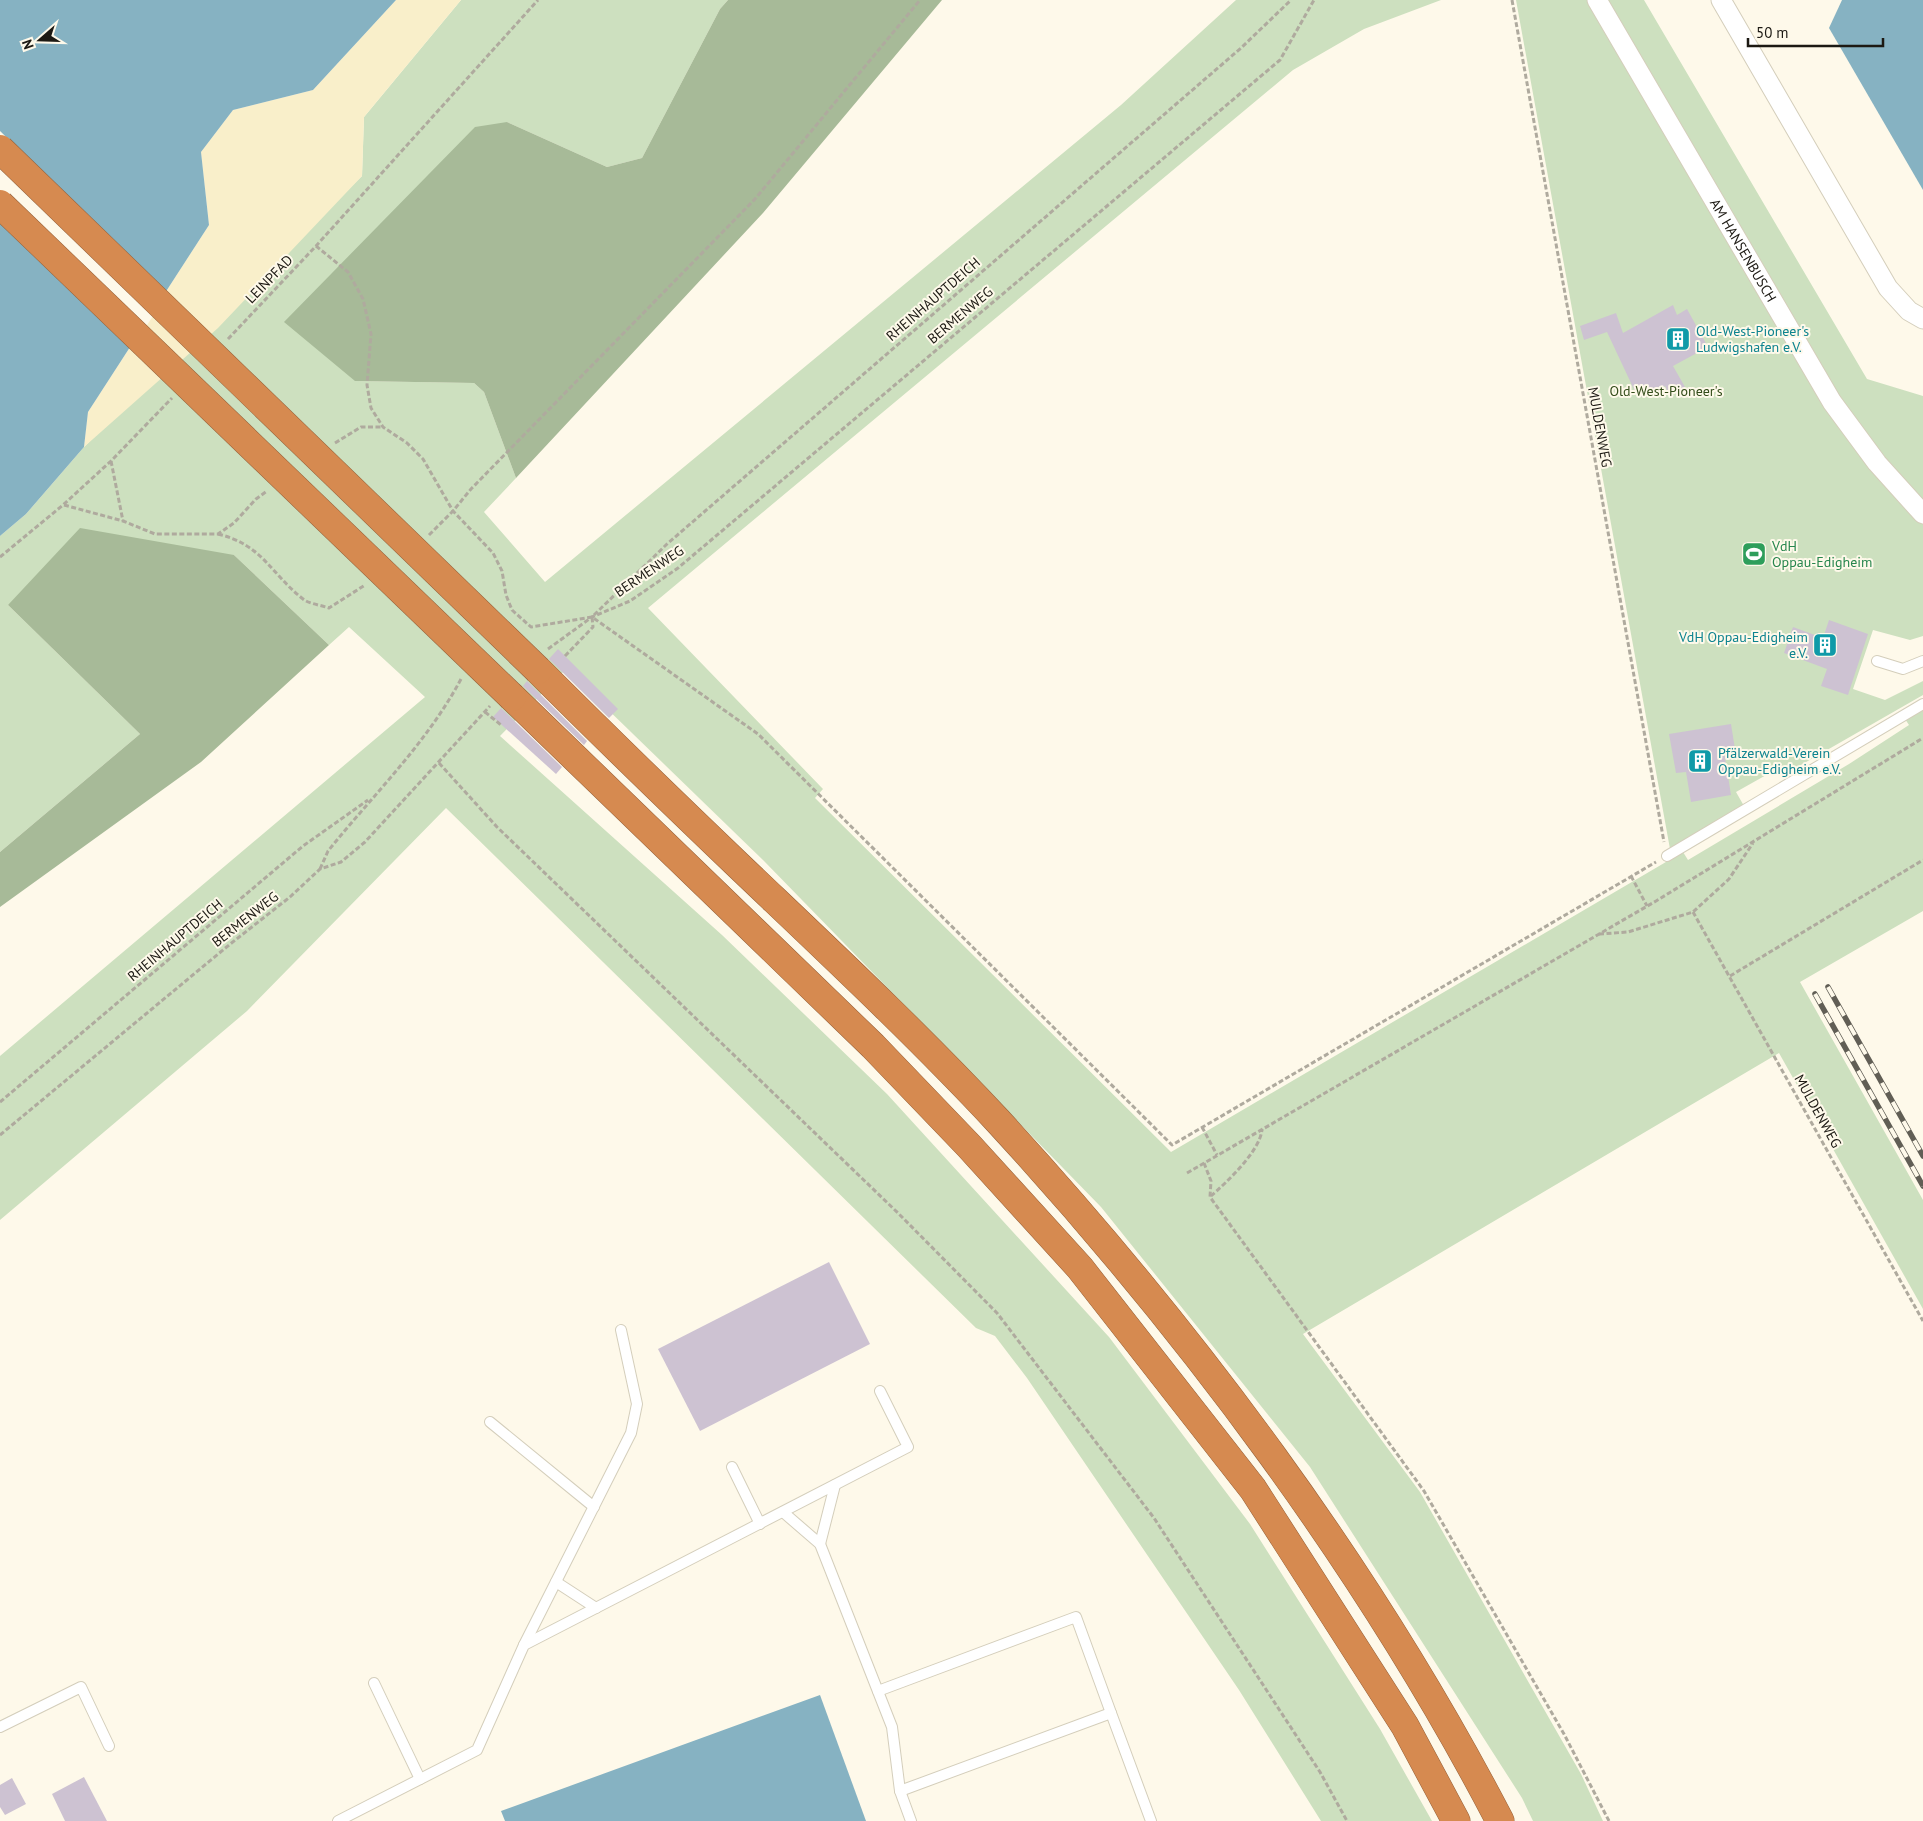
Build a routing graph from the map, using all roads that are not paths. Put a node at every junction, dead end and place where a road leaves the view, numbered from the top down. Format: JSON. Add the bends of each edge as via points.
{"nodes":[{"id":1,"x":1596,"y":0,"type":"edge"},
{"id":2,"x":1721,"y":0,"type":"edge"},
{"id":3,"x":0,"y":149,"type":"edge"},
{"id":4,"x":0,"y":204,"type":"edge"},
{"id":5,"x":1923,"y":318,"type":"edge"},
{"id":6,"x":1923,"y":514,"type":"edge"},
{"id":7,"x":1877,"y":661,"type":"dead end"},
{"id":8,"x":1923,"y":662,"type":"edge"},
{"id":9,"x":1923,"y":704,"type":"edge"},
{"id":10,"x":1667,"y":856,"type":"road end"},
{"id":11,"x":621,"y":1330,"type":"dead end"},
{"id":12,"x":880,"y":1391,"type":"dead end"},
{"id":13,"x":490,"y":1422,"type":"dead end"},
{"id":14,"x":732,"y":1467,"type":"dead end"},
{"id":15,"x":835,"y":1485,"type":"junction"},
{"id":16,"x":594,"y":1507,"type":"junction"},
{"id":17,"x":783,"y":1512,"type":"junction"},
{"id":18,"x":760,"y":1524,"type":"junction"},
{"id":19,"x":820,"y":1544,"type":"junction"},
{"id":20,"x":556,"y":1582,"type":"junction"},
{"id":21,"x":596,"y":1608,"type":"junction"},
{"id":22,"x":524,"y":1645,"type":"junction"},
{"id":23,"x":374,"y":1683,"type":"dead end"},
{"id":24,"x":878,"y":1692,"type":"junction"},
{"id":25,"x":1111,"y":1713,"type":"junction"},
{"id":26,"x":0,"y":1727,"type":"edge"},
{"id":27,"x":109,"y":1746,"type":"dead end"},
{"id":28,"x":420,"y":1779,"type":"junction"},
{"id":29,"x":900,"y":1791,"type":"junction"},
{"id":30,"x":338,"y":1821,"type":"edge"},
{"id":31,"x":911,"y":1821,"type":"edge"},
{"id":32,"x":1151,"y":1821,"type":"edge"},
{"id":33,"x":1456,"y":1821,"type":"edge"},
{"id":34,"x":1500,"y":1821,"type":"edge"}],
"edges":[{"from":1,"to":6,"type":"street","name":"AM HANSENBUSCH","via":[[1832,402],[1877,464]]},
{"from":2,"to":5,"type":"street","via":[[1883,280],[1909,311]]},
{"from":3,"to":34,"type":"highway","bridge":true,"via":[[867,988],[997,1120],[1110,1247],[1275,1456],[1377,1610],[1473,1768]]},
{"from":4,"to":33,"type":"highway","bridge":true,"via":[[500,702],[873,1046],[1080,1268],[1253,1489],[1405,1726]]},
{"from":7,"to":8,"type":"lane","via":[[1903,670]]},
{"from":9,"to":10,"type":"lane"},
{"from":11,"to":16,"type":"lane","via":[[637,1404],[631,1433]]},
{"from":12,"to":15,"type":"lane","via":[[908,1447]]},
{"from":13,"to":16,"type":"lane"},
{"from":14,"to":18,"type":"lane"},
{"from":15,"to":17,"type":"lane"},
{"from":15,"to":19,"type":"lane"},
{"from":16,"to":20,"type":"lane"},
{"from":17,"to":18,"type":"lane"},
{"from":17,"to":19,"type":"lane"},
{"from":18,"to":21,"type":"lane"},
{"from":19,"to":24,"type":"lane"},
{"from":20,"to":21,"type":"lane"},
{"from":20,"to":22,"type":"lane"},
{"from":21,"to":22,"type":"lane"},
{"from":22,"to":28,"type":"lane","via":[[477,1750]]},
{"from":23,"to":28,"type":"lane"},
{"from":24,"to":25,"type":"lane","via":[[1076,1617]]},
{"from":24,"to":29,"type":"lane","via":[[892,1727]]},
{"from":25,"to":29,"type":"lane"},
{"from":25,"to":32,"type":"lane"},
{"from":26,"to":27,"type":"lane","via":[[81,1687]]},
{"from":28,"to":30,"type":"lane"},
{"from":29,"to":31,"type":"lane"}]}
